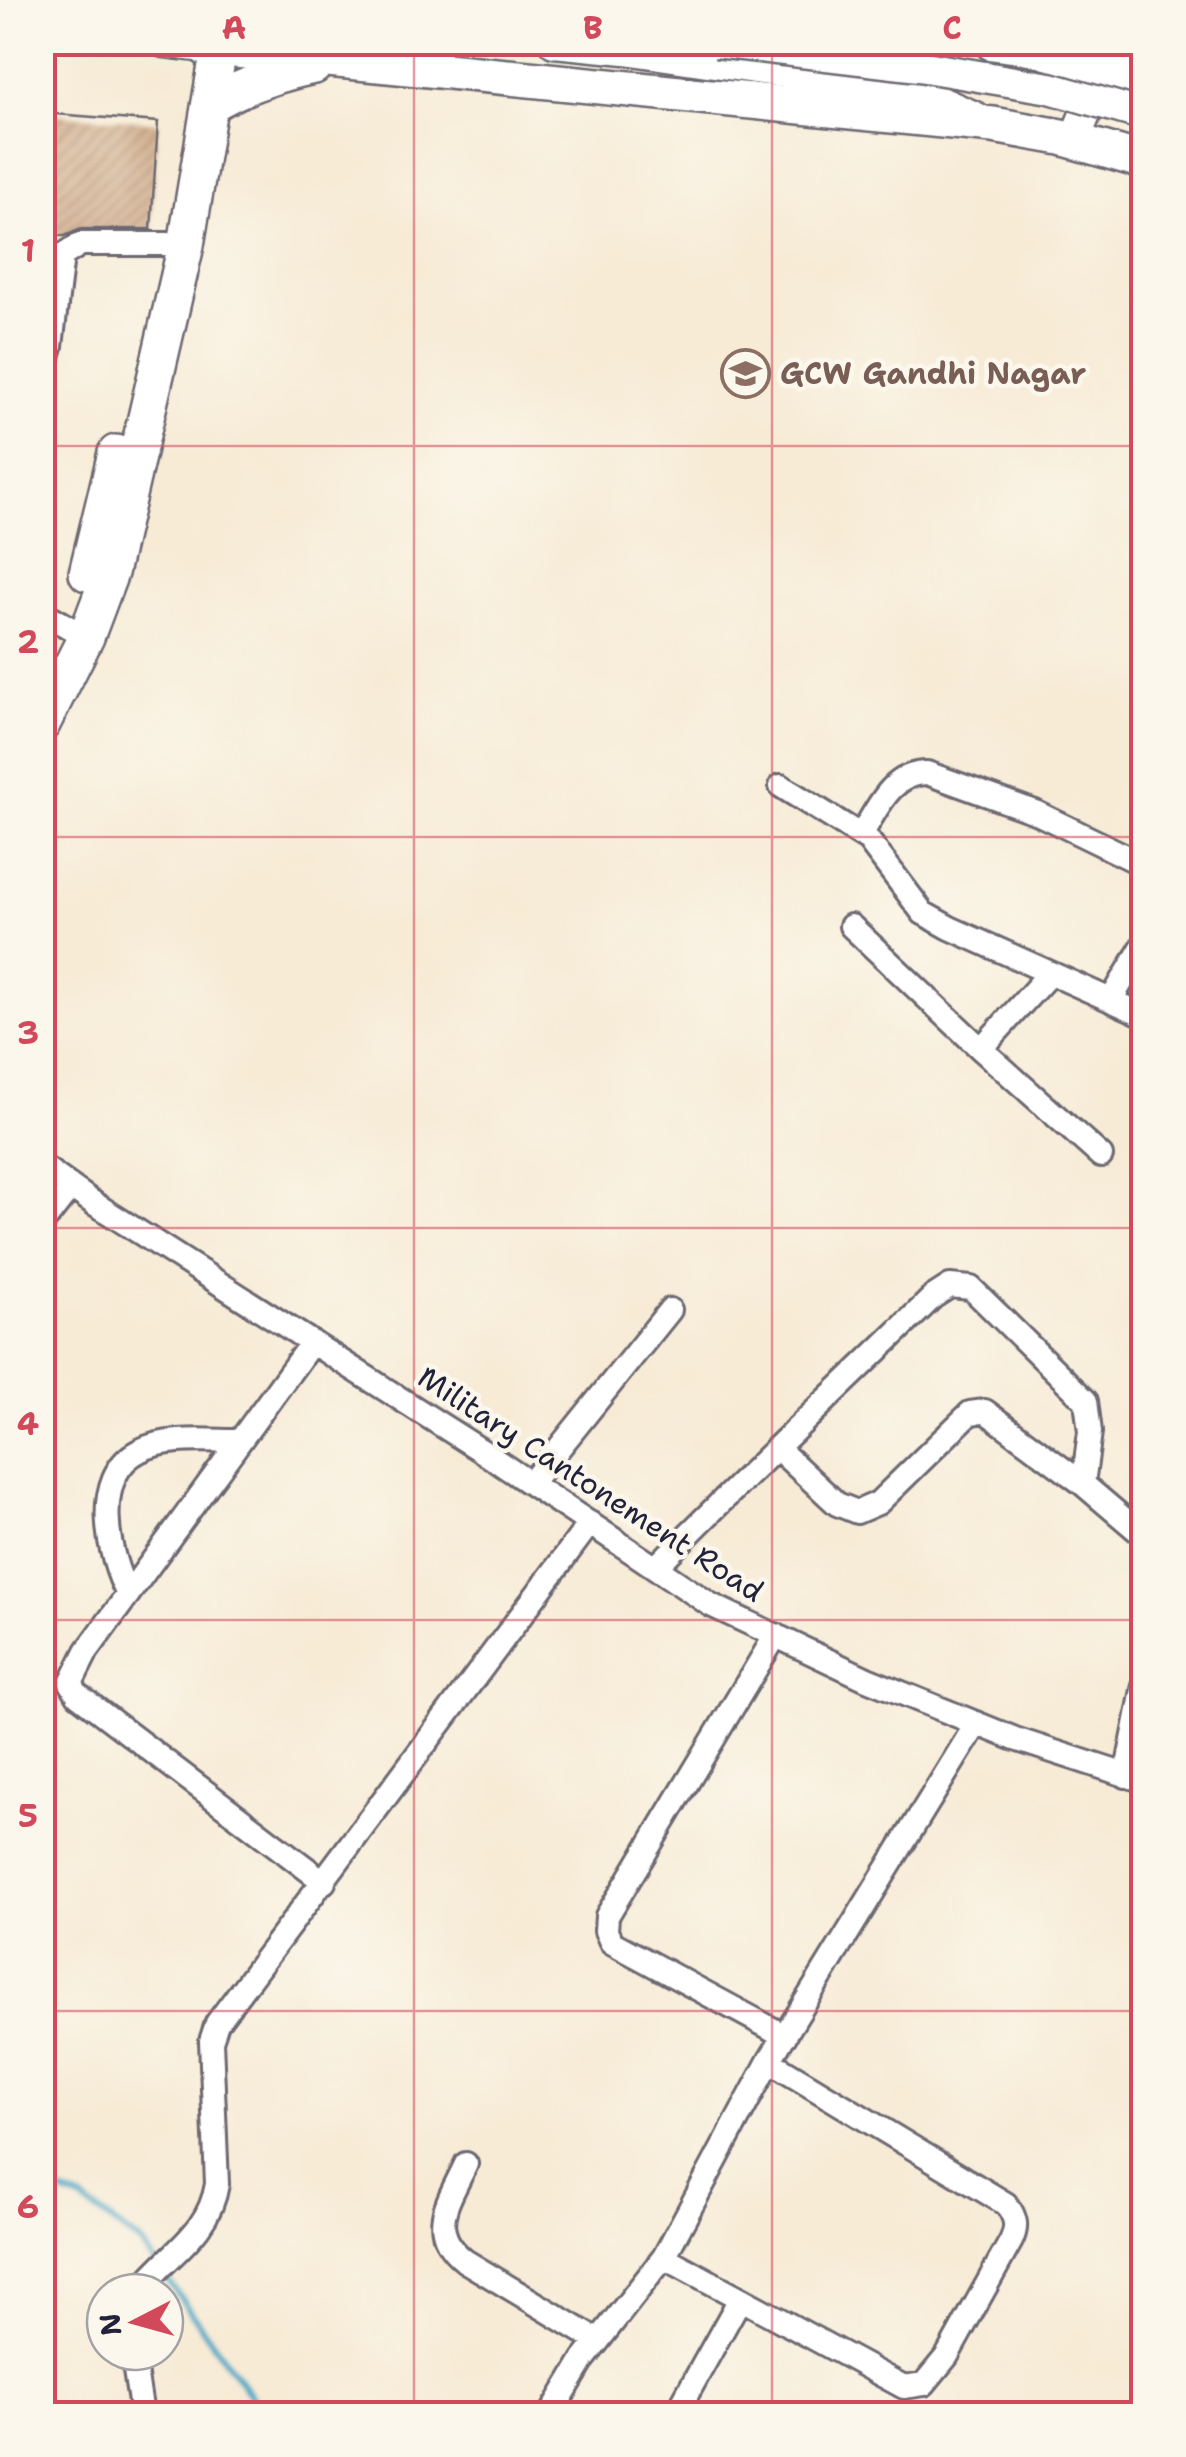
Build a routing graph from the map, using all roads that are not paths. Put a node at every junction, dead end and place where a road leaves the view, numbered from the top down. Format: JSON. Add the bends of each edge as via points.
{"nodes":[{"id":1,"x":164,"y":42,"type":"edge"},
{"id":2,"x":554,"y":42,"type":"edge"},
{"id":3,"x":716,"y":42,"type":"edge"},
{"id":4,"x":992,"y":42,"type":"edge"},
{"id":5,"x":213,"y":45,"type":"edge"},
{"id":6,"x":1110,"y":56,"type":"edge"},
{"id":7,"x":344,"y":60,"type":"junction"},
{"id":8,"x":1144,"y":80,"type":"edge"},
{"id":9,"x":210,"y":106,"type":"junction"},
{"id":10,"x":1144,"y":115,"type":"edge"},
{"id":11,"x":994,"y":125,"type":"junction"},
{"id":12,"x":1074,"y":142,"type":"junction"},
{"id":13,"x":1144,"y":162,"type":"edge"},
{"id":14,"x":168,"y":244,"type":"junction"},
{"id":15,"x":42,"y":379,"type":"edge"},
{"id":16,"x":67,"y":626,"type":"edge"},
{"id":17,"x":42,"y":684,"type":"edge"},
{"id":18,"x":42,"y":724,"type":"edge"},
{"id":19,"x":781,"y":786,"type":"dead end"},
{"id":20,"x":862,"y":835,"type":"junction"},
{"id":21,"x":1144,"y":866,"type":"edge"},
{"id":22,"x":851,"y":926,"type":"dead end"},
{"id":23,"x":1144,"y":944,"type":"edge"},
{"id":24,"x":1050,"y":973,"type":"junction"},
{"id":25,"x":1112,"y":1000,"type":"junction"},
{"id":26,"x":1144,"y":1014,"type":"edge"},
{"id":27,"x":982,"y":1049,"type":"junction"},
{"id":28,"x":1101,"y":1156,"type":"dead end"},
{"id":29,"x":42,"y":1166,"type":"edge"},
{"id":30,"x":71,"y":1187,"type":"junction"},
{"id":31,"x":42,"y":1224,"type":"edge"},
{"id":32,"x":670,"y":1310,"type":"dead end"},
{"id":33,"x":312,"y":1342,"type":"junction"},
{"id":34,"x":240,"y":1441,"type":"junction"},
{"id":35,"x":778,"y":1448,"type":"junction"},
{"id":36,"x":531,"y":1483,"type":"junction"},
{"id":37,"x":1082,"y":1484,"type":"junction"},
{"id":38,"x":590,"y":1523,"type":"junction"},
{"id":39,"x":1144,"y":1536,"type":"edge"},
{"id":40,"x":656,"y":1567,"type":"junction"},
{"id":41,"x":128,"y":1594,"type":"junction"},
{"id":42,"x":776,"y":1635,"type":"junction"},
{"id":43,"x":1144,"y":1684,"type":"edge"},
{"id":44,"x":977,"y":1723,"type":"junction"},
{"id":45,"x":1135,"y":1778,"type":"edge"},
{"id":46,"x":324,"y":1882,"type":"junction"},
{"id":47,"x":785,"y":2036,"type":"junction"},
{"id":48,"x":769,"y":2060,"type":"junction"},
{"id":49,"x":466,"y":2164,"type":"dead end"},
{"id":50,"x":664,"y":2257,"type":"junction"},
{"id":51,"x":157,"y":2272,"type":"edge"},
{"id":52,"x":740,"y":2299,"type":"junction"},
{"id":53,"x":598,"y":2342,"type":"junction"},
{"id":54,"x":135,"y":2372,"type":"edge"},
{"id":55,"x":142,"y":2414,"type":"edge"},
{"id":56,"x":551,"y":2414,"type":"edge"},
{"id":57,"x":676,"y":2414,"type":"edge"}],
"edges":[{"from":1,"to":5,"type":"main road"},
{"from":2,"to":11,"type":"main road","via":[[916,91]]},
{"from":3,"to":10,"type":"main road","bridge":true,"via":[[1050,88]]},
{"from":4,"to":6,"type":"highway"},
{"from":5,"to":7,"type":"highway"},
{"from":5,"to":9,"type":"highway"},
{"from":5,"to":14,"type":"highway"},
{"from":6,"to":8,"type":"highway"},
{"from":6,"to":12,"type":"main road"},
{"from":7,"to":9,"type":"highway","via":[[258,80]]},
{"from":7,"to":11,"type":"highway"},
{"from":9,"to":16,"type":"highway","via":[[186,245],[110,573]]},
{"from":11,"to":12,"type":"highway"},
{"from":12,"to":13,"type":"highway"},
{"from":14,"to":15,"type":"street","via":[[81,244],[62,256]]},
{"from":14,"to":16,"type":"highway","via":[[84,590]]},
{"from":16,"to":17,"type":"highway"},
{"from":16,"to":18,"type":"highway"},
{"from":19,"to":20,"type":"street"},
{"from":20,"to":21,"type":"street","via":[[900,780],[928,773],[1035,812]]},
{"from":20,"to":24,"type":"street","via":[[923,912]]},
{"from":22,"to":27,"type":"street"},
{"from":23,"to":25,"type":"street"},
{"from":24,"to":25,"type":"street"},
{"from":24,"to":27,"type":"street"},
{"from":25,"to":26,"type":"street"},
{"from":27,"to":28,"type":"street"},
{"from":29,"to":30,"type":"street","name":"Military Cantonement Road"},
{"from":30,"to":31,"type":"street"},
{"from":30,"to":33,"type":"street","name":"Military Cantonement Road"},
{"from":32,"to":36,"type":"street"},
{"from":33,"to":34,"type":"street"},
{"from":33,"to":36,"type":"street","name":"Military Cantonement Road"},
{"from":34,"to":41,"type":"street"},
{"from":34,"to":41,"type":"street","via":[[152,1446],[124,1462],[111,1488],[108,1526]]},
{"from":35,"to":37,"type":"street","via":[[836,1504],[857,1512],[878,1503],[970,1414],[985,1411]]},
{"from":35,"to":37,"type":"street","via":[[933,1296],[964,1286],[1086,1401],[1090,1432]]},
{"from":35,"to":40,"type":"street"},
{"from":36,"to":38,"type":"street","name":"Military Cantonement Road"},
{"from":37,"to":39,"type":"street"},
{"from":38,"to":40,"type":"street","name":"Military Cantonement Road"},
{"from":38,"to":46,"type":"street"},
{"from":40,"to":42,"type":"street","name":"Military Cantonement Road","via":[[711,1604]]},
{"from":41,"to":46,"type":"street","via":[[86,1651],[72,1687]]},
{"from":42,"to":44,"type":"street","name":"Military Cantonement Road"},
{"from":42,"to":47,"type":"street","via":[[608,1916],[606,1931],[610,1942]]},
{"from":43,"to":45,"type":"street"},
{"from":44,"to":45,"type":"street","name":"Military Cantonement Road"},
{"from":44,"to":47,"type":"street"},
{"from":46,"to":51,"type":"street","via":[[213,2031],[217,2184],[207,2218]]},
{"from":47,"to":48,"type":"street"},
{"from":48,"to":50,"type":"street"},
{"from":48,"to":52,"type":"street","via":[[1006,2204],[1015,2234],[948,2356],[915,2388],[882,2378]]},
{"from":49,"to":53,"type":"street","via":[[443,2212],[450,2247]]},
{"from":50,"to":52,"type":"street"},
{"from":50,"to":53,"type":"street"},
{"from":52,"to":57,"type":"street"},
{"from":53,"to":56,"type":"street"},
{"from":54,"to":55,"type":"street"}]}
